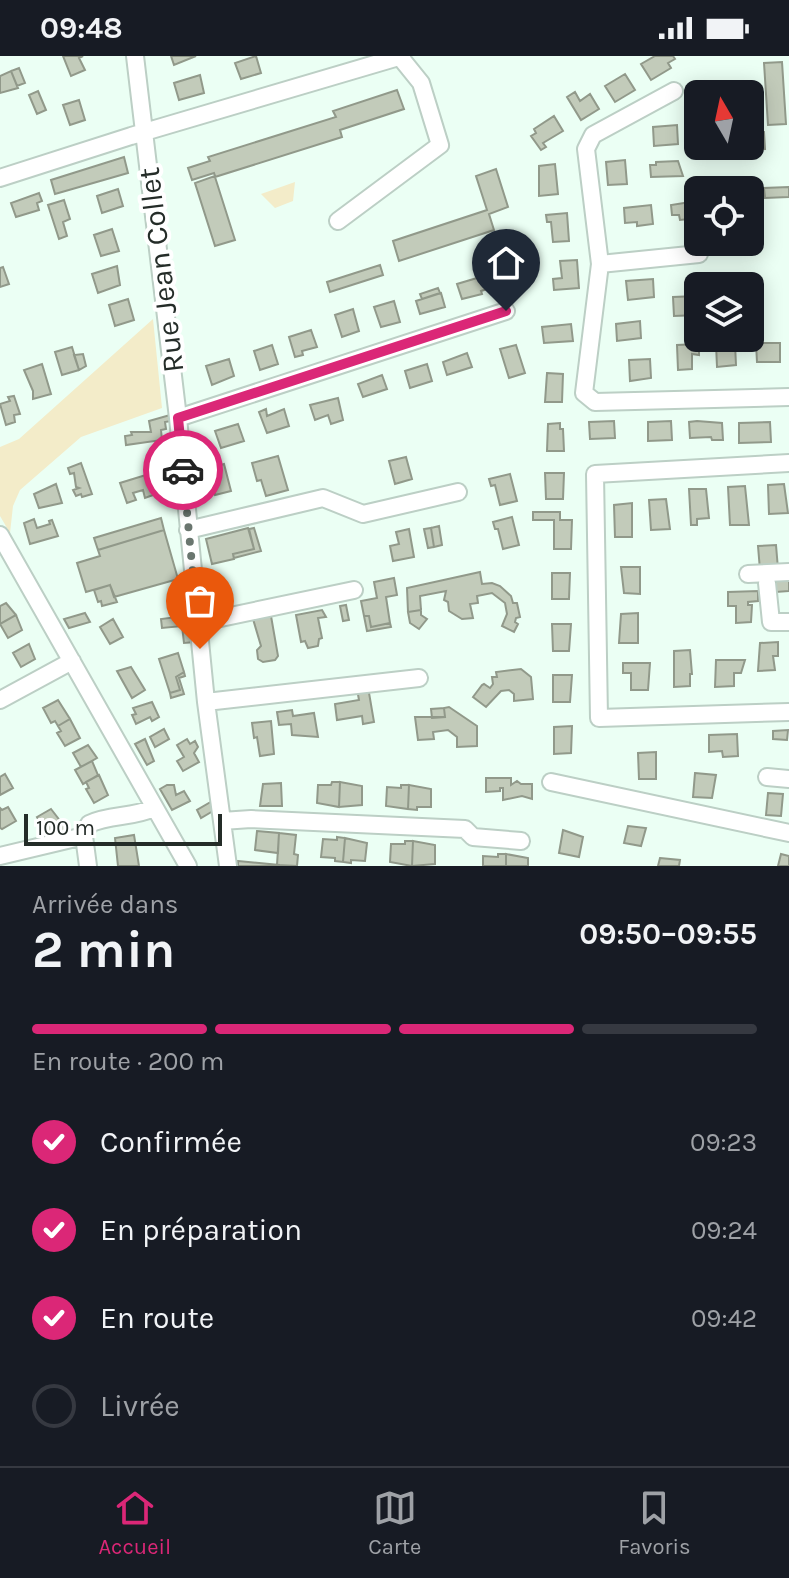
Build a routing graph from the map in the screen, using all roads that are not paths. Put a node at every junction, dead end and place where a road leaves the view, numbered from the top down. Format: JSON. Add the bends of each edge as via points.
{"nodes":[{"id":1,"x":135,"y":56,"type":"edge"},
{"id":2,"x":401,"y":56,"type":"edge"},
{"id":3,"x":674,"y":91,"type":"dead end"},
{"id":4,"x":144,"y":132,"type":"junction"},
{"id":5,"x":0,"y":178,"type":"edge"},
{"id":6,"x":338,"y":221,"type":"dead end"},
{"id":7,"x":684,"y":256,"type":"edge"},
{"id":8,"x":600,"y":264,"type":"junction"},
{"id":9,"x":506,"y":311,"type":"dead end"},
{"id":10,"x":789,"y":397,"type":"edge"},
{"id":11,"x":178,"y":418,"type":"junction"},
{"id":12,"x":789,"y":463,"type":"edge"},
{"id":13,"x":458,"y":492,"type":"dead end"},
{"id":14,"x":188,"y":530,"type":"junction"},
{"id":15,"x":0,"y":535,"type":"edge"},
{"id":16,"x":789,"y":572,"type":"edge"},
{"id":17,"x":748,"y":574,"type":"dead end"},
{"id":18,"x":767,"y":583,"type":"dead end"},
{"id":19,"x":354,"y":590,"type":"dead end"},
{"id":20,"x":789,"y":622,"type":"edge"},
{"id":21,"x":197,"y":623,"type":"junction"},
{"id":22,"x":72,"y":661,"type":"junction"},
{"id":23,"x":419,"y":678,"type":"dead end"},
{"id":24,"x":0,"y":700,"type":"edge"},
{"id":25,"x":206,"y":702,"type":"junction"},
{"id":26,"x":789,"y":712,"type":"edge"},
{"id":27,"x":767,"y":777,"type":"dead end"},
{"id":28,"x":789,"y":779,"type":"edge"},
{"id":29,"x":551,"y":782,"type":"dead end"},
{"id":30,"x":153,"y":808,"type":"junction"},
{"id":31,"x":222,"y":821,"type":"junction"},
{"id":32,"x":789,"y":833,"type":"edge"},
{"id":33,"x":84,"y":836,"type":"junction"},
{"id":34,"x":521,"y":841,"type":"dead end"},
{"id":35,"x":0,"y":856,"type":"edge"},
{"id":36,"x":88,"y":866,"type":"edge"},
{"id":37,"x":188,"y":866,"type":"edge"},
{"id":38,"x":228,"y":866,"type":"edge"}],
"edges":[{"from":1,"to":4,"type":"street","name":"Rue Jean Collet"},
{"from":2,"to":4,"type":"street"},
{"from":2,"to":6,"type":"street","via":[[421,83],[440,145]]},
{"from":3,"to":8,"type":"street","via":[[588,142]]},
{"from":4,"to":5,"type":"street"},
{"from":4,"to":11,"type":"street","name":"Rue Jean Collet"},
{"from":7,"to":8,"type":"street"},
{"from":8,"to":10,"type":"street","via":[[583,388],[587,397],[595,402]]},
{"from":9,"to":11,"type":"street"},
{"from":11,"to":14,"type":"street","name":"Rue Jean Collet"},
{"from":12,"to":26,"type":"street","via":[[595,474],[599,718]]},
{"from":13,"to":14,"type":"street","via":[[363,514],[323,498]]},
{"from":14,"to":21,"type":"street","name":"Rue Jean Collet"},
{"from":15,"to":22,"type":"street"},
{"from":16,"to":17,"type":"street"},
{"from":18,"to":20,"type":"street","via":[[771,622]]},
{"from":19,"to":21,"type":"street"},
{"from":21,"to":25,"type":"street","name":"Rue Jean Collet"},
{"from":22,"to":24,"type":"street"},
{"from":22,"to":30,"type":"street"},
{"from":23,"to":25,"type":"street"},
{"from":25,"to":31,"type":"street","name":"Rue Jean Collet"},
{"from":27,"to":28,"type":"street"},
{"from":29,"to":32,"type":"street"},
{"from":30,"to":33,"type":"street","via":[[100,819],[89,824]]},
{"from":30,"to":37,"type":"street"},
{"from":31,"to":34,"type":"street","via":[[465,829],[473,837]]},
{"from":31,"to":38,"type":"street","name":"Rue Jean Collet"},
{"from":33,"to":35,"type":"street"},
{"from":33,"to":36,"type":"street"}]}
